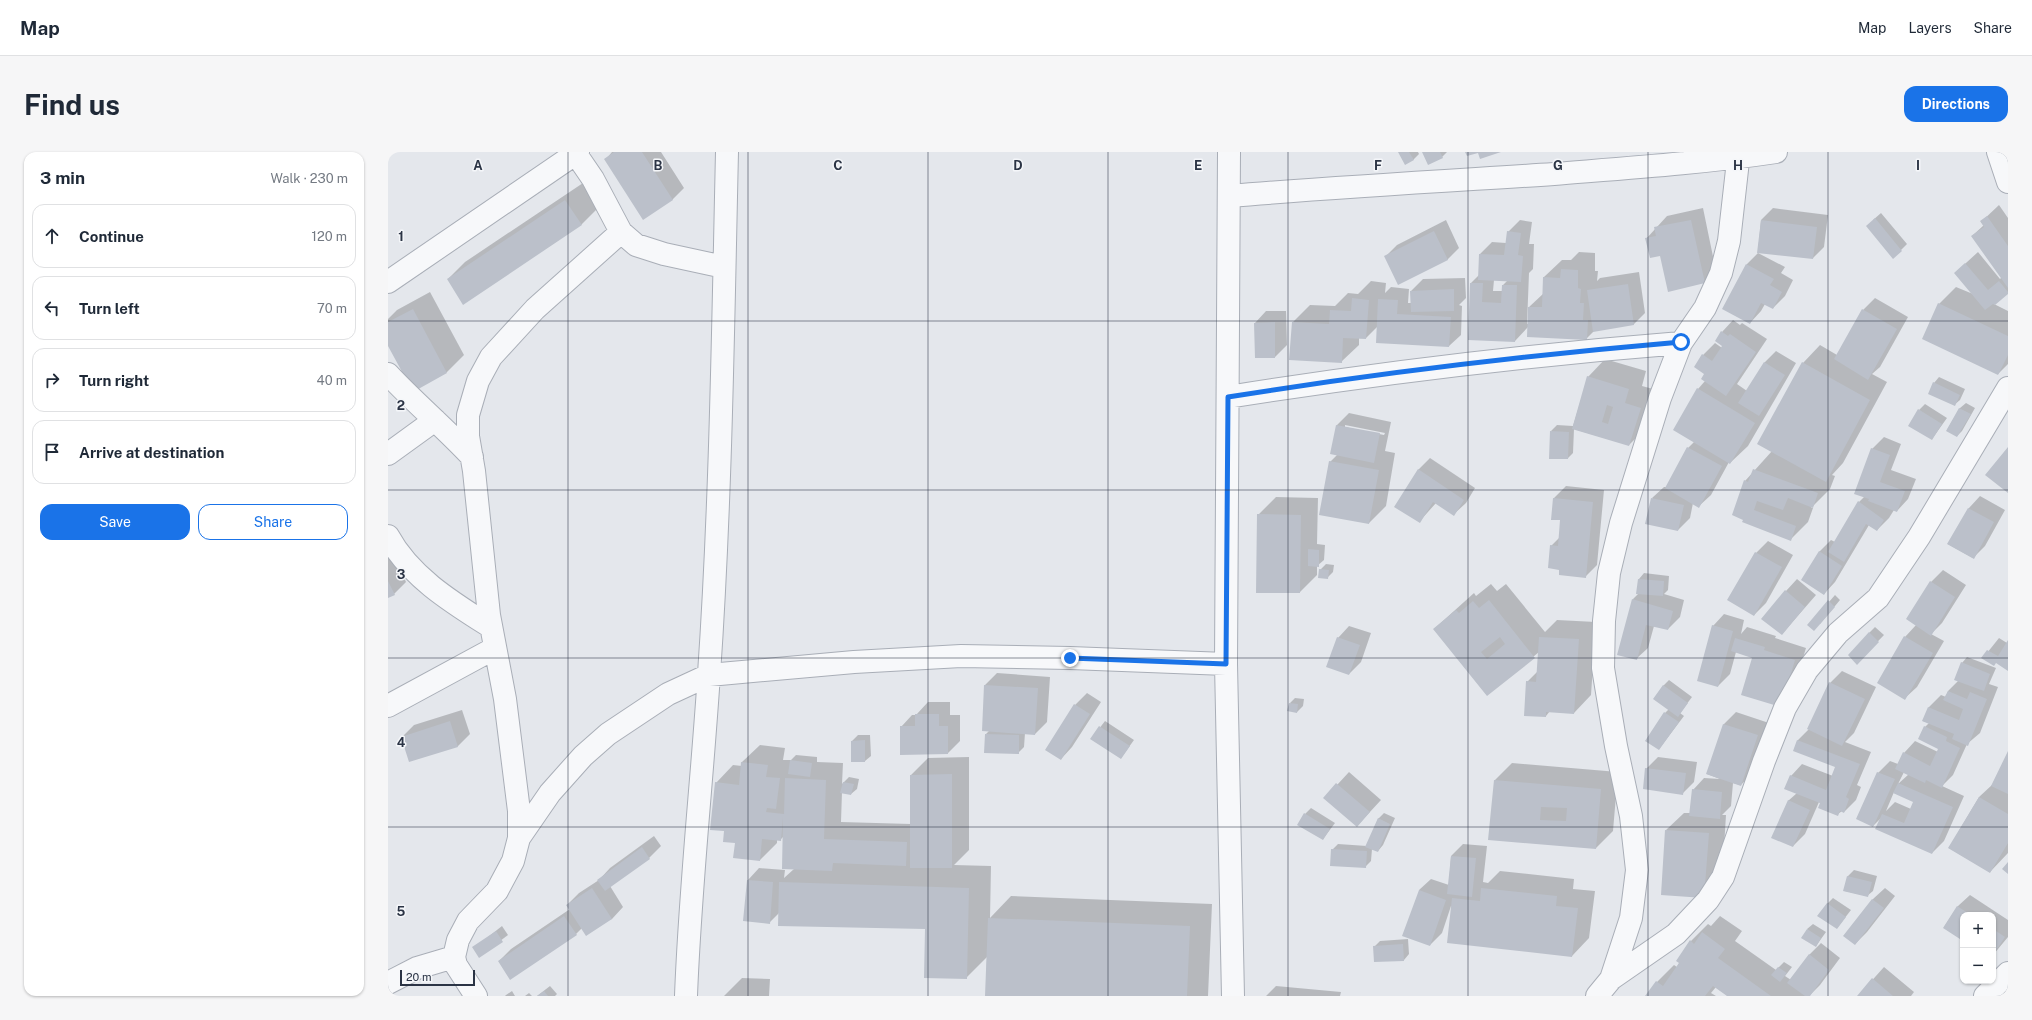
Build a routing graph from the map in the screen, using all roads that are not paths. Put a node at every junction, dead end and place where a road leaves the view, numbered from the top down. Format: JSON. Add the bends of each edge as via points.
{"nodes":[{"id":1,"x":727,"y":152,"type":"edge"},
{"id":2,"x":1229,"y":152,"type":"edge"},
{"id":3,"x":1776,"y":152,"type":"edge"},
{"id":4,"x":1998,"y":152,"type":"edge"},
{"id":5,"x":577,"y":153,"type":"edge"},
{"id":6,"x":1739,"y":155,"type":"edge"},
{"id":7,"x":2008,"y":182,"type":"edge"},
{"id":8,"x":1229,"y":196,"type":"junction"},
{"id":9,"x":621,"y":232,"type":"junction"},
{"id":10,"x":724,"y":267,"type":"junction"},
{"id":11,"x":388,"y":282,"type":"edge"},
{"id":12,"x":1681,"y":342,"type":"junction"},
{"id":13,"x":388,"y":374,"type":"edge"},
{"id":14,"x":2008,"y":388,"type":"edge"},
{"id":15,"x":1228,"y":397,"type":"junction"},
{"id":16,"x":435,"y":420,"type":"junction"},
{"id":17,"x":388,"y":454,"type":"edge"},
{"id":18,"x":472,"y":457,"type":"junction"},
{"id":19,"x":388,"y":536,"type":"edge"},
{"id":20,"x":493,"y":638,"type":"junction"},
{"id":21,"x":1226,"y":664,"type":"junction"},
{"id":22,"x":709,"y":675,"type":"junction"},
{"id":23,"x":388,"y":706,"type":"edge"},
{"id":24,"x":519,"y":838,"type":"junction"},
{"id":25,"x":454,"y":957,"type":"junction"},
{"id":26,"x":2008,"y":973,"type":"edge"},
{"id":27,"x":1611,"y":979,"type":"junction"},
{"id":28,"x":388,"y":983,"type":"edge"},
{"id":29,"x":476,"y":996,"type":"edge"},
{"id":30,"x":686,"y":996,"type":"edge"},
{"id":31,"x":1233,"y":996,"type":"edge"},
{"id":32,"x":1597,"y":996,"type":"edge"},
{"id":33,"x":1985,"y":996,"type":"edge"}],
"edges":[{"from":1,"to":10,"type":"street"},
{"from":2,"to":8,"type":"street"},
{"from":3,"to":6,"type":"street"},
{"from":4,"to":7,"type":"street"},
{"from":5,"to":9,"type":"street"},
{"from":5,"to":11,"type":"street"},
{"from":6,"to":8,"type":"street","via":[[1609,170]]},
{"from":6,"to":12,"type":"street","via":[[1729,241],[1721,273],[1705,308]]},
{"from":8,"to":15,"type":"street"},
{"from":9,"to":10,"type":"street","via":[[636,245]]},
{"from":9,"to":18,"type":"street","via":[[535,309],[491,356],[478,381],[468,415]]},
{"from":10,"to":22,"type":"street","via":[[720,488]]},
{"from":12,"to":15,"type":"street","via":[[1352,377]]},
{"from":12,"to":27,"type":"street","via":[[1660,398],[1621,522],[1610,573],[1604,621],[1603,668],[1631,816],[1637,870],[1631,918]]},
{"from":13,"to":16,"type":"street"},
{"from":14,"to":27,"type":"street","via":[[1919,537],[1878,598],[1838,633],[1807,670],[1785,708],[1722,877],[1708,900],[1676,934]]},
{"from":15,"to":21,"type":"street"},
{"from":16,"to":17,"type":"street"},
{"from":16,"to":18,"type":"street"},
{"from":18,"to":20,"type":"street"},
{"from":19,"to":20,"type":"street","via":[[396,550],[439,594]]},
{"from":20,"to":23,"type":"street"},
{"from":20,"to":24,"type":"street","via":[[516,779]]},
{"from":21,"to":22,"type":"street","via":[[961,656],[854,662]]},
{"from":21,"to":31,"type":"street"},
{"from":22,"to":24,"type":"street","via":[[668,694],[608,734],[583,756]]},
{"from":22,"to":30,"type":"street","via":[[689,913]]},
{"from":24,"to":25,"type":"street","via":[[513,861],[497,891],[468,921],[458,940]]},
{"from":25,"to":28,"type":"street","via":[[417,968]]},
{"from":25,"to":29,"type":"street","via":[[456,965]]},
{"from":26,"to":33,"type":"street"},
{"from":27,"to":32,"type":"street"}]}
